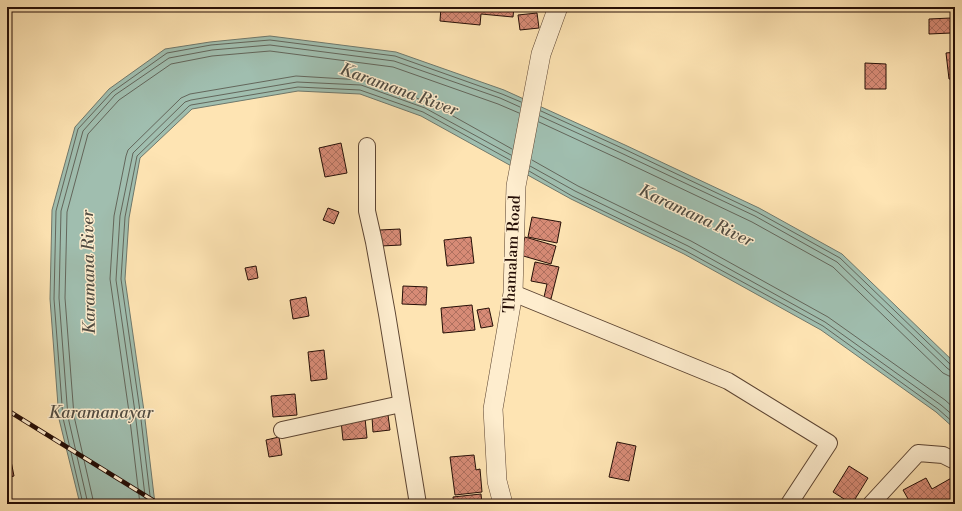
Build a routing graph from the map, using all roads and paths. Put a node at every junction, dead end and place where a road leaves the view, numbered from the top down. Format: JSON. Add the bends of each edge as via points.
{"nodes":[{"id":1,"x":558,"y":7,"type":"edge"},
{"id":2,"x":367,"y":146,"type":"dead end"},
{"id":3,"x":514,"y":293,"type":"junction"},
{"id":4,"x":401,"y":404,"type":"junction"},
{"id":5,"x":282,"y":430,"type":"dead end"},
{"id":6,"x":955,"y":461,"type":"edge"},
{"id":7,"x":418,"y":504,"type":"edge"},
{"id":8,"x":503,"y":504,"type":"edge"},
{"id":9,"x":789,"y":504,"type":"edge"},
{"id":10,"x":871,"y":504,"type":"edge"}],
"edges":[{"from":1,"to":3,"type":"street","name":"Thamalam Road","via":[[541,54],[516,186]]},
{"from":2,"to":4,"type":"street","via":[[367,211]]},
{"from":3,"to":8,"type":"street","name":"Thamalam Road","via":[[493,409],[497,481]]},
{"from":3,"to":9,"type":"street","via":[[728,381],[829,443]]},
{"from":4,"to":5,"type":"street"},
{"from":4,"to":7,"type":"street"},
{"from":6,"to":10,"type":"street","via":[[943,454],[918,454]]}]}
